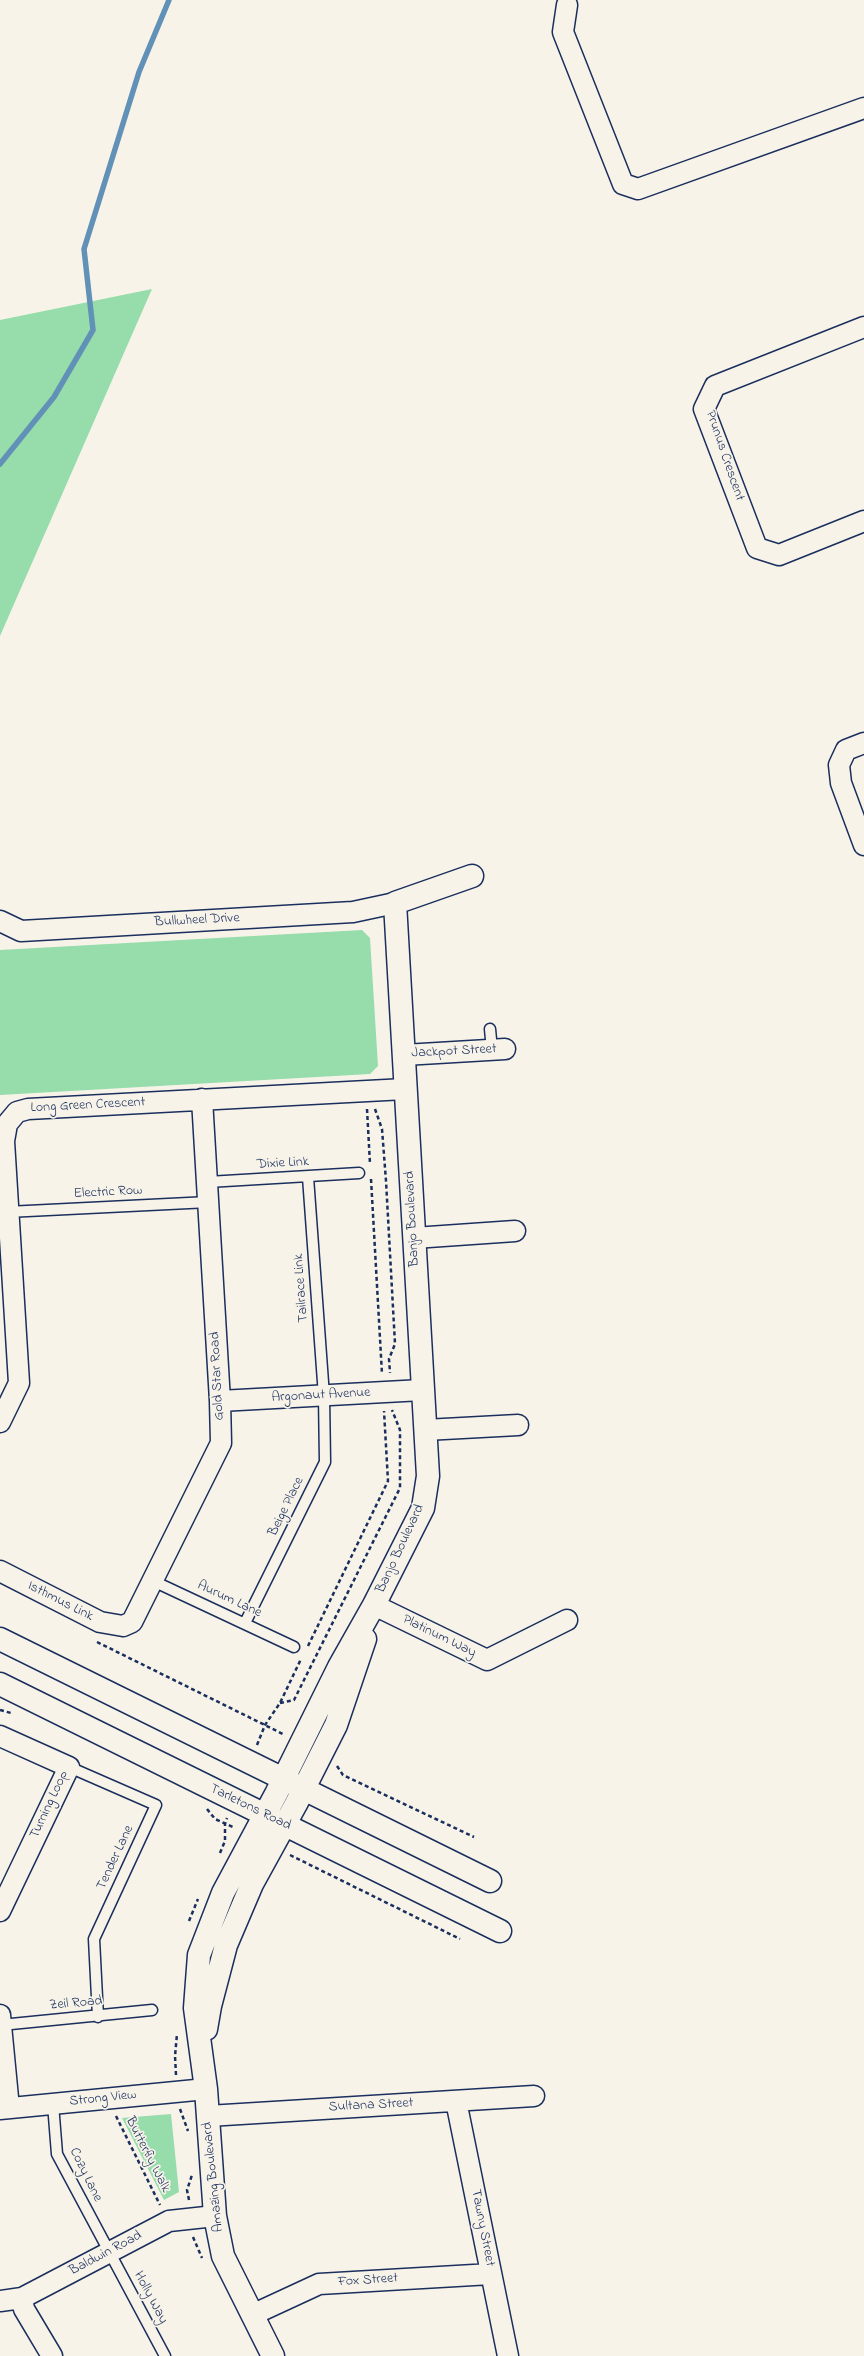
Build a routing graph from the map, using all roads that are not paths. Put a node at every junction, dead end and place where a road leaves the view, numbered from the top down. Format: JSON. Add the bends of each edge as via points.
{"nodes":[{"id":1,"x":569,"y":2,"type":"edge"},
{"id":2,"x":864,"y":108,"type":"edge"},
{"id":3,"x":864,"y":327,"type":"edge"},
{"id":4,"x":864,"y":521,"type":"edge"},
{"id":5,"x":864,"y":743,"type":"edge"},
{"id":6,"x":864,"y":845,"type":"edge"},
{"id":7,"x":472,"y":876,"type":"dead end"},
{"id":8,"x":395,"y":903,"type":"junction"},
{"id":9,"x":0,"y":921,"type":"edge"},
{"id":10,"x":490,"y":1029,"type":"dead end"},
{"id":11,"x":498,"y":1050,"type":"joint"},
{"id":12,"x":404,"y":1055,"type":"junction"},
{"id":13,"x":406,"y":1088,"type":"junction"},
{"id":14,"x":202,"y":1100,"type":"junction"},
{"id":15,"x":359,"y":1173,"type":"dead end"},
{"id":16,"x":308,"y":1177,"type":"junction"},
{"id":17,"x":208,"y":1182,"type":"junction"},
{"id":18,"x":209,"y":1202,"type":"junction"},
{"id":19,"x":7,"y":1212,"type":"junction"},
{"id":20,"x":515,"y":1231,"type":"dead end"},
{"id":21,"x":414,"y":1238,"type":"junction"},
{"id":22,"x":422,"y":1390,"type":"junction"},
{"id":23,"x":324,"y":1396,"type":"junction"},
{"id":24,"x":220,"y":1401,"type":"junction"},
{"id":25,"x":0,"y":1422,"type":"edge"},
{"id":26,"x":518,"y":1425,"type":"dead end"},
{"id":27,"x":425,"y":1430,"type":"junction"},
{"id":28,"x":0,"y":1572,"type":"edge"},
{"id":29,"x":151,"y":1580,"type":"junction"},
{"id":30,"x":374,"y":1605,"type":"junction"},
{"id":31,"x":567,"y":1620,"type":"dead end"},
{"id":32,"x":245,"y":1623,"type":"junction"},
{"id":33,"x":123,"y":1626,"type":"joint"},
{"id":34,"x":0,"y":1639,"type":"edge"},
{"id":35,"x":294,"y":1647,"type":"dead end"},
{"id":36,"x":0,"y":1684,"type":"edge"},
{"id":37,"x":0,"y":1736,"type":"edge"},
{"id":38,"x":69,"y":1767,"type":"junction"},
{"id":39,"x":280,"y":1787,"type":"junction"},
{"id":40,"x":300,"y":1796,"type":"junction"},
{"id":41,"x":264,"y":1815,"type":"junction"},
{"id":42,"x":285,"y":1825,"type":"junction"},
{"id":43,"x":490,"y":1881,"type":"dead end"},
{"id":44,"x":0,"y":1911,"type":"edge"},
{"id":45,"x":500,"y":1931,"type":"dead end"},
{"id":46,"x":152,"y":2010,"type":"dead end"},
{"id":47,"x":98,"y":2017,"type":"junction"},
{"id":48,"x":0,"y":2020,"type":"edge"},
{"id":49,"x":203,"y":2058,"type":"junction"},
{"id":50,"x":206,"y":2089,"type":"junction"},
{"id":51,"x":534,"y":2096,"type":"dead end"},
{"id":52,"x":456,"y":2101,"type":"junction"},
{"id":53,"x":53,"y":2104,"type":"junction"},
{"id":54,"x":5,"y":2108,"type":"edge"},
{"id":55,"x":208,"y":2116,"type":"junction"},
{"id":56,"x":215,"y":2216,"type":"junction"},
{"id":57,"x":110,"y":2253,"type":"junction"},
{"id":58,"x":491,"y":2274,"type":"junction"},
{"id":59,"x":22,"y":2298,"type":"junction"},
{"id":60,"x":0,"y":2300,"type":"edge"},
{"id":61,"x":252,"y":2315,"type":"junction"},
{"id":62,"x":52,"y":2356,"type":"edge"},
{"id":63,"x":165,"y":2356,"type":"edge"},
{"id":64,"x":273,"y":2356,"type":"edge"},
{"id":65,"x":508,"y":2356,"type":"edge"}],
"edges":[{"from":1,"to":2,"type":"street","via":[[563,32],[623,184],[638,189]]},
{"from":3,"to":4,"type":"street","name":"Prunus Crescent","via":[[715,386],[704,409],[757,548],[779,555]]},
{"from":5,"to":6,"type":"street","via":[[846,750],[839,765],[841,782]]},
{"from":7,"to":8,"type":"street"},
{"from":8,"to":9,"type":"street","name":"Bullwheel Drive","via":[[353,912],[21,931]]},
{"from":8,"to":12,"type":"street","name":"Banjo Boulevard"},
{"from":10,"to":11,"type":"lane"},
{"from":11,"to":12,"type":"street","name":"Jackpot Street"},
{"from":12,"to":13,"type":"street","name":"Banjo Boulevard"},
{"from":13,"to":14,"type":"street","name":"Long Green Crescent"},
{"from":13,"to":21,"type":"street","name":"Banjo Boulevard"},
{"from":14,"to":17,"type":"street","name":"Gold Star Road"},
{"from":14,"to":19,"type":"street","name":"Long Green Crescent","via":[[28,1109],[17,1112],[7,1124],[4,1141]]},
{"from":15,"to":16,"type":"lane","name":"Dixie Link"},
{"from":16,"to":17,"type":"lane","name":"Dixie Link"},
{"from":16,"to":23,"type":"lane","name":"Tailrace Link"},
{"from":17,"to":18,"type":"street","name":"Gold Star Road"},
{"from":18,"to":19,"type":"lane","name":"Electric Row"},
{"from":18,"to":24,"type":"street","name":"Gold Star Road"},
{"from":19,"to":25,"type":"street","name":"Long Green Crescent","via":[[19,1383]]},
{"from":20,"to":21,"type":"street"},
{"from":21,"to":22,"type":"street","name":"Banjo Boulevard"},
{"from":22,"to":23,"type":"street","name":"Argonaut Avenue"},
{"from":22,"to":27,"type":"street","name":"Banjo Boulevard"},
{"from":23,"to":24,"type":"street","name":"Argonaut Avenue"},
{"from":23,"to":32,"type":"lane","name":"Beige Place","via":[[325,1462]]},
{"from":24,"to":29,"type":"street","name":"Gold Star Road","via":[[221,1443]]},
{"from":26,"to":27,"type":"street"},
{"from":27,"to":30,"type":"street","name":"Banjo Boulevard","via":[[428,1476],[423,1508]]},
{"from":28,"to":33,"type":"street","name":"Isthmus Link","via":[[100,1622]]},
{"from":29,"to":32,"type":"lane","name":"Aurum Lane"},
{"from":29,"to":33,"type":"street","name":"Gold Star Road","via":[[132,1622]]},
{"from":30,"to":31,"type":"street","name":"Platinum Way","via":[[487,1660]]},
{"from":30,"to":39,"type":"street","name":"Banjo Boulevard","via":[[339,1667]]},
{"from":30,"to":40,"type":"street","name":"Banjo Boulevard","via":[[361,1655],[336,1725]]},
{"from":32,"to":35,"type":"lane","name":"Aurum Lane"},
{"from":34,"to":39,"type":"street"},
{"from":36,"to":41,"type":"street","name":"Tarletons Road"},
{"from":37,"to":38,"type":"street","name":"Turning Loop"},
{"from":38,"to":44,"type":"street","name":"Turning Loop"},
{"from":38,"to":47,"type":"lane","name":"Tender Lane","via":[[156,1805],[94,1939]]},
{"from":39,"to":40,"type":"street"},
{"from":39,"to":41,"type":"street","name":"Amazing Boulevard"},
{"from":40,"to":42,"type":"street","name":"Amazing Boulevard"},
{"from":40,"to":43,"type":"street"},
{"from":41,"to":42,"type":"street","name":"Tarletons Road"},
{"from":41,"to":49,"type":"street","name":"Amazing Boulevard","via":[[223,1893],[199,1955],[195,2008]]},
{"from":42,"to":45,"type":"street","name":"Tarletons Road"},
{"from":42,"to":49,"type":"street","name":"Amazing Boulevard","via":[[252,1884],[226,1945],[210,2006]]},
{"from":46,"to":47,"type":"lane","name":"Zeil Road"},
{"from":47,"to":48,"type":"lane","name":"Zeil Road"},
{"from":48,"to":54,"type":"street"},
{"from":49,"to":50,"type":"street","name":"Amazing Boulevard"},
{"from":50,"to":53,"type":"street","name":"Strong View"},
{"from":50,"to":55,"type":"street","name":"Amazing Boulevard"},
{"from":51,"to":52,"type":"street","name":"Sultana Street"},
{"from":52,"to":55,"type":"street","name":"Sultana Street"},
{"from":52,"to":58,"type":"street","name":"Tawny Street"},
{"from":53,"to":54,"type":"street","name":"Strong View"},
{"from":53,"to":57,"type":"lane","name":"Cozy Lane","via":[[57,2154]]},
{"from":55,"to":56,"type":"street","name":"Amazing Boulevard"},
{"from":56,"to":57,"type":"street","name":"Baldwin Road","via":[[169,2221]]},
{"from":56,"to":61,"type":"street","name":"Amazing Boulevard","via":[[223,2256]]},
{"from":57,"to":59,"type":"street","name":"Baldwin Road"},
{"from":57,"to":63,"type":"lane","name":"Holly Way"},
{"from":58,"to":61,"type":"street","name":"Fox Street","via":[[319,2284]]},
{"from":58,"to":65,"type":"street","name":"Tawny Street"},
{"from":59,"to":60,"type":"street","name":"Baldwin Road"},
{"from":59,"to":62,"type":"street","via":[[24,2309]]},
{"from":61,"to":64,"type":"street","name":"Amazing Boulevard"}]}
